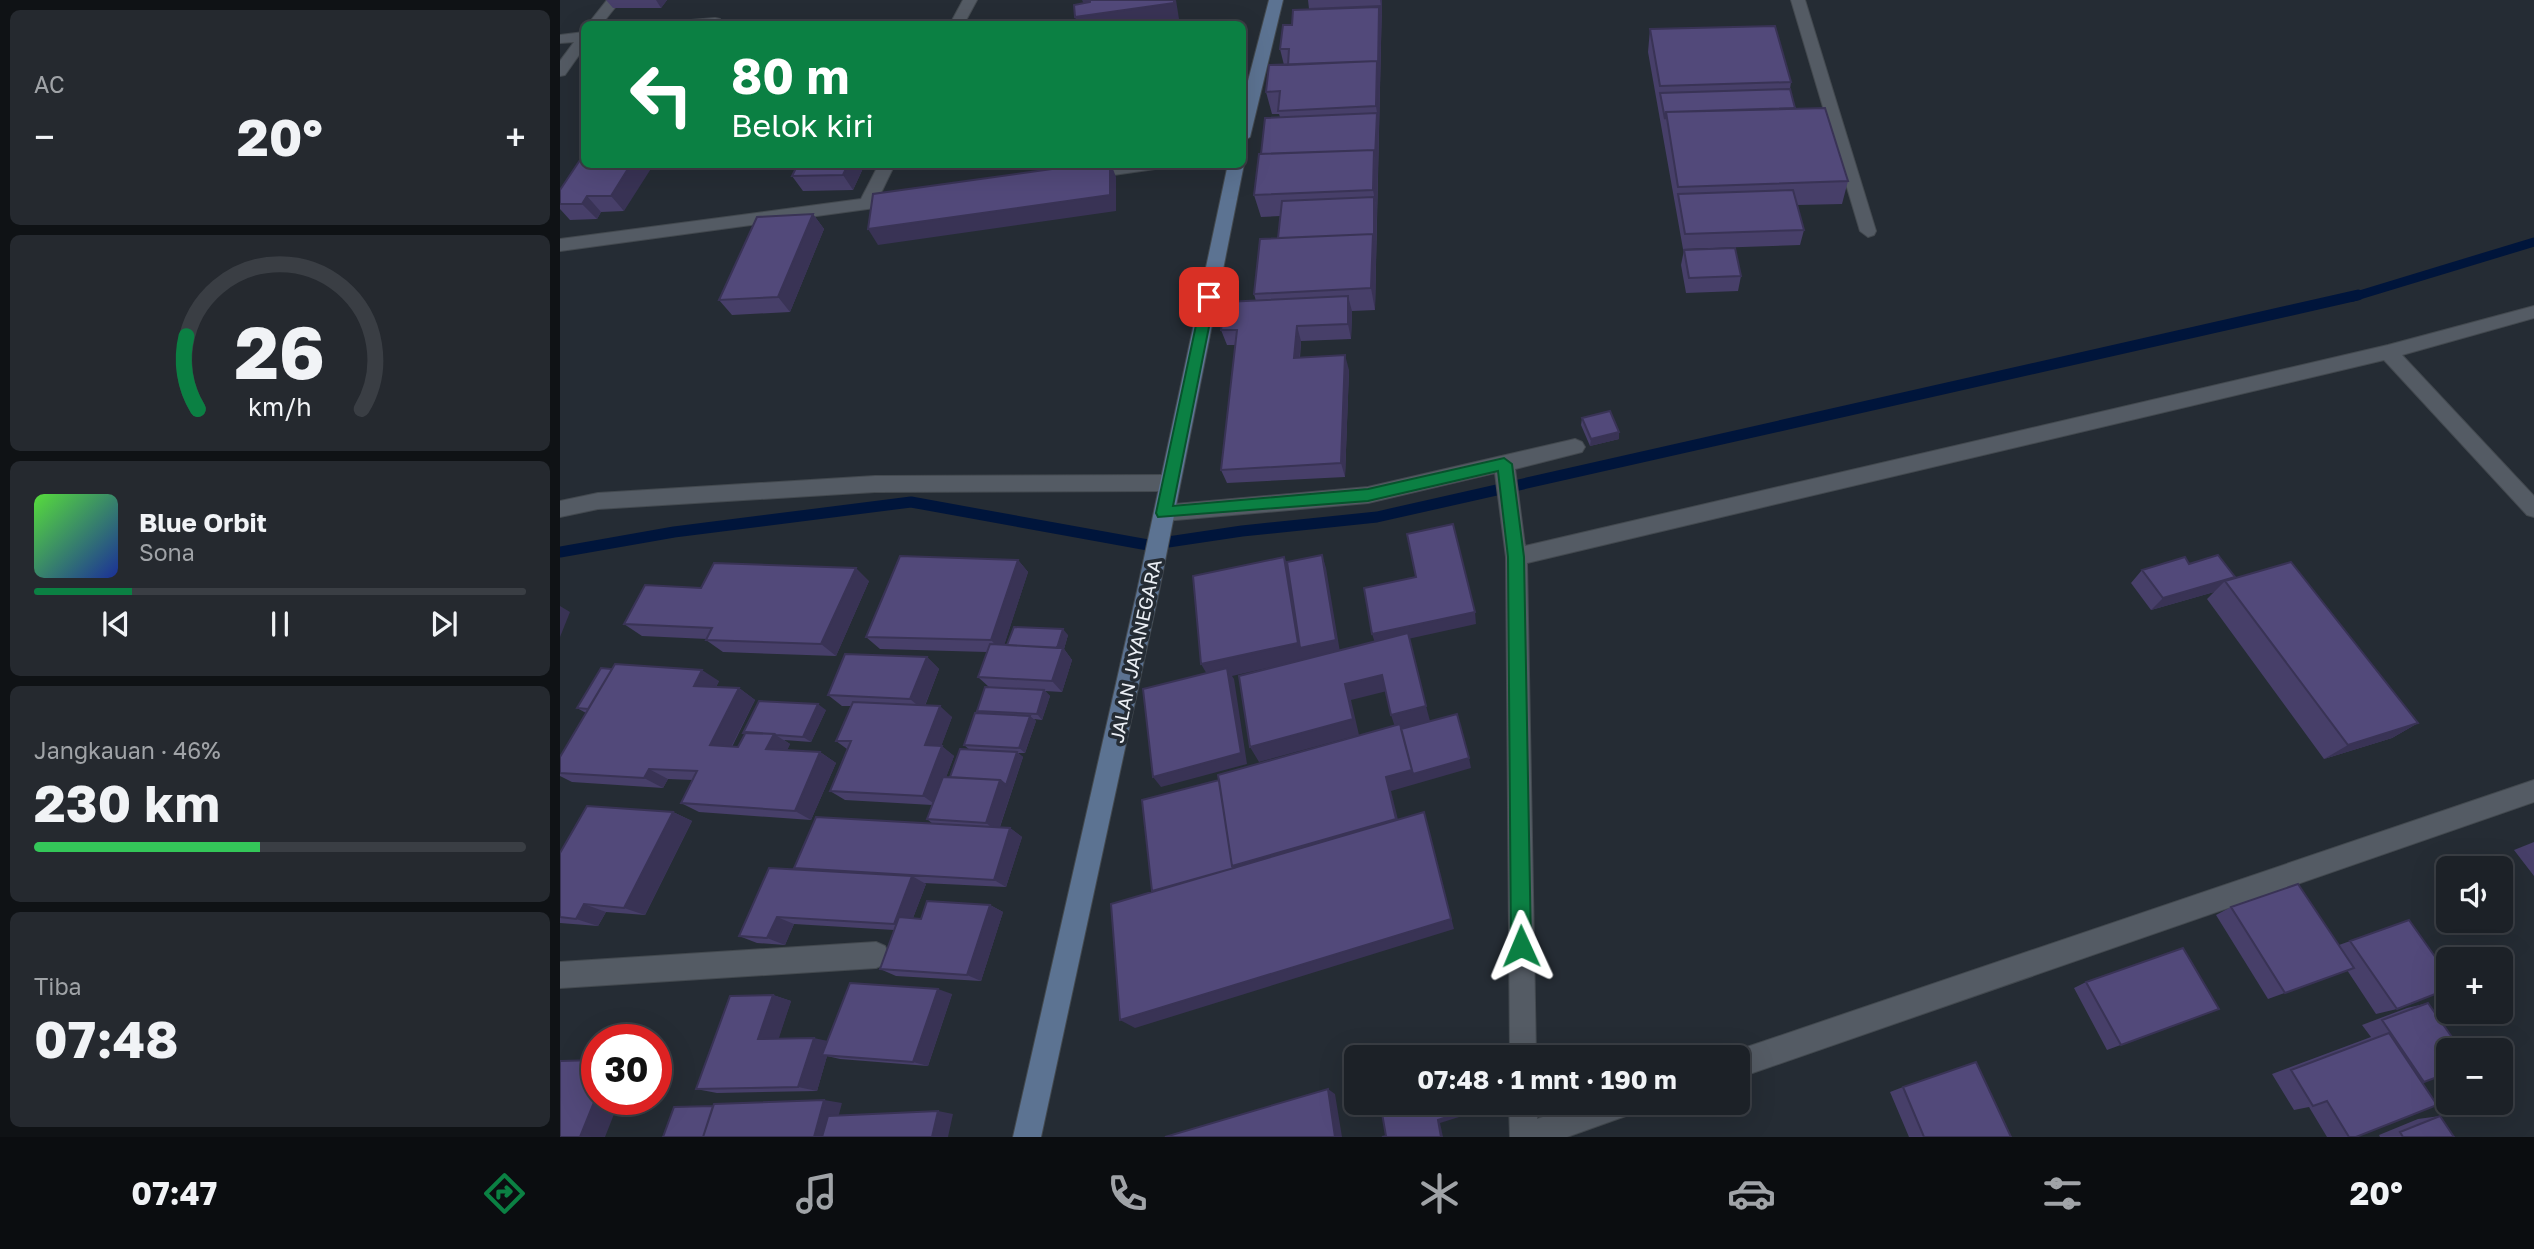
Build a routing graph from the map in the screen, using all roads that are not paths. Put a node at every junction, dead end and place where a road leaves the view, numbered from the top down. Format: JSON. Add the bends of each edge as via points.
{"nodes":[{"id":1,"x":614,"y":0,"type":"edge"},
{"id":2,"x":970,"y":0,"type":"edge"},
{"id":3,"x":1276,"y":0,"type":"edge"},
{"id":4,"x":1798,"y":0,"type":"edge"},
{"id":5,"x":597,"y":21,"type":"edge"},
{"id":6,"x":959,"y":21,"type":"edge"},
{"id":7,"x":581,"y":37,"type":"edge"},
{"id":8,"x":560,"y":39,"type":"edge"},
{"id":9,"x":581,"y":41,"type":"edge"},
{"id":10,"x":560,"y":72,"type":"edge"},
{"id":11,"x":1246,"y":121,"type":"edge"},
{"id":12,"x":885,"y":168,"type":"edge"},
{"id":13,"x":1128,"y":168,"type":"edge"},
{"id":14,"x":1235,"y":168,"type":"edge"},
{"id":15,"x":1073,"y":176,"type":"edge"},
{"id":16,"x":908,"y":198,"type":"edge"},
{"id":17,"x":867,"y":204,"type":"junction"},
{"id":18,"x":1868,"y":231,"type":"dead end"},
{"id":19,"x":560,"y":245,"type":"edge"},
{"id":20,"x":2534,"y":312,"type":"edge"},
{"id":21,"x":2388,"y":352,"type":"junction"},
{"id":22,"x":1575,"y":447,"type":"dead end"},
{"id":23,"x":1505,"y":471,"type":"junction"},
{"id":24,"x":1170,"y":483,"type":"junction"},
{"id":25,"x":560,"y":509,"type":"edge"},
{"id":26,"x":2534,"y":509,"type":"edge"},
{"id":27,"x":1163,"y":519,"type":"junction"},
{"id":28,"x":1516,"y":557,"type":"junction"},
{"id":29,"x":2534,"y":791,"type":"edge"},
{"id":30,"x":876,"y":955,"type":"dead end"},
{"id":31,"x":560,"y":975,"type":"edge"},
{"id":32,"x":1522,"y":1045,"type":"edge"},
{"id":33,"x":1750,"y":1060,"type":"edge"},
{"id":34,"x":1524,"y":1115,"type":"edge"},
{"id":35,"x":1589,"y":1115,"type":"edge"},
{"id":36,"x":1027,"y":1137,"type":"edge"},
{"id":37,"x":1525,"y":1137,"type":"edge"}],
"edges":[{"from":1,"to":5,"type":"street"},
{"from":2,"to":6,"type":"street"},
{"from":3,"to":11,"type":"main road"},
{"from":4,"to":18,"type":"street"},
{"from":7,"to":8,"type":"street"},
{"from":9,"to":10,"type":"street"},
{"from":12,"to":17,"type":"street"},
{"from":13,"to":15,"type":"street"},
{"from":14,"to":24,"type":"main road","name":"JALAN JAYANEGARA"},
{"from":16,"to":17,"type":"street"},
{"from":17,"to":19,"type":"street"},
{"from":20,"to":21,"type":"street"},
{"from":21,"to":26,"type":"street"},
{"from":21,"to":28,"type":"street"},
{"from":22,"to":23,"type":"street"},
{"from":23,"to":27,"type":"street","via":[[1368,495]]},
{"from":23,"to":28,"type":"street"},
{"from":24,"to":25,"type":"street","via":[[875,484],[597,501]]},
{"from":24,"to":27,"type":"main road","name":"JALAN JAYANEGARA"},
{"from":27,"to":36,"type":"main road","name":"JALAN JAYANEGARA"},
{"from":28,"to":32,"type":"street"},
{"from":29,"to":33,"type":"street"},
{"from":30,"to":31,"type":"street"},
{"from":34,"to":37,"type":"street"},
{"from":35,"to":37,"type":"street"}]}
